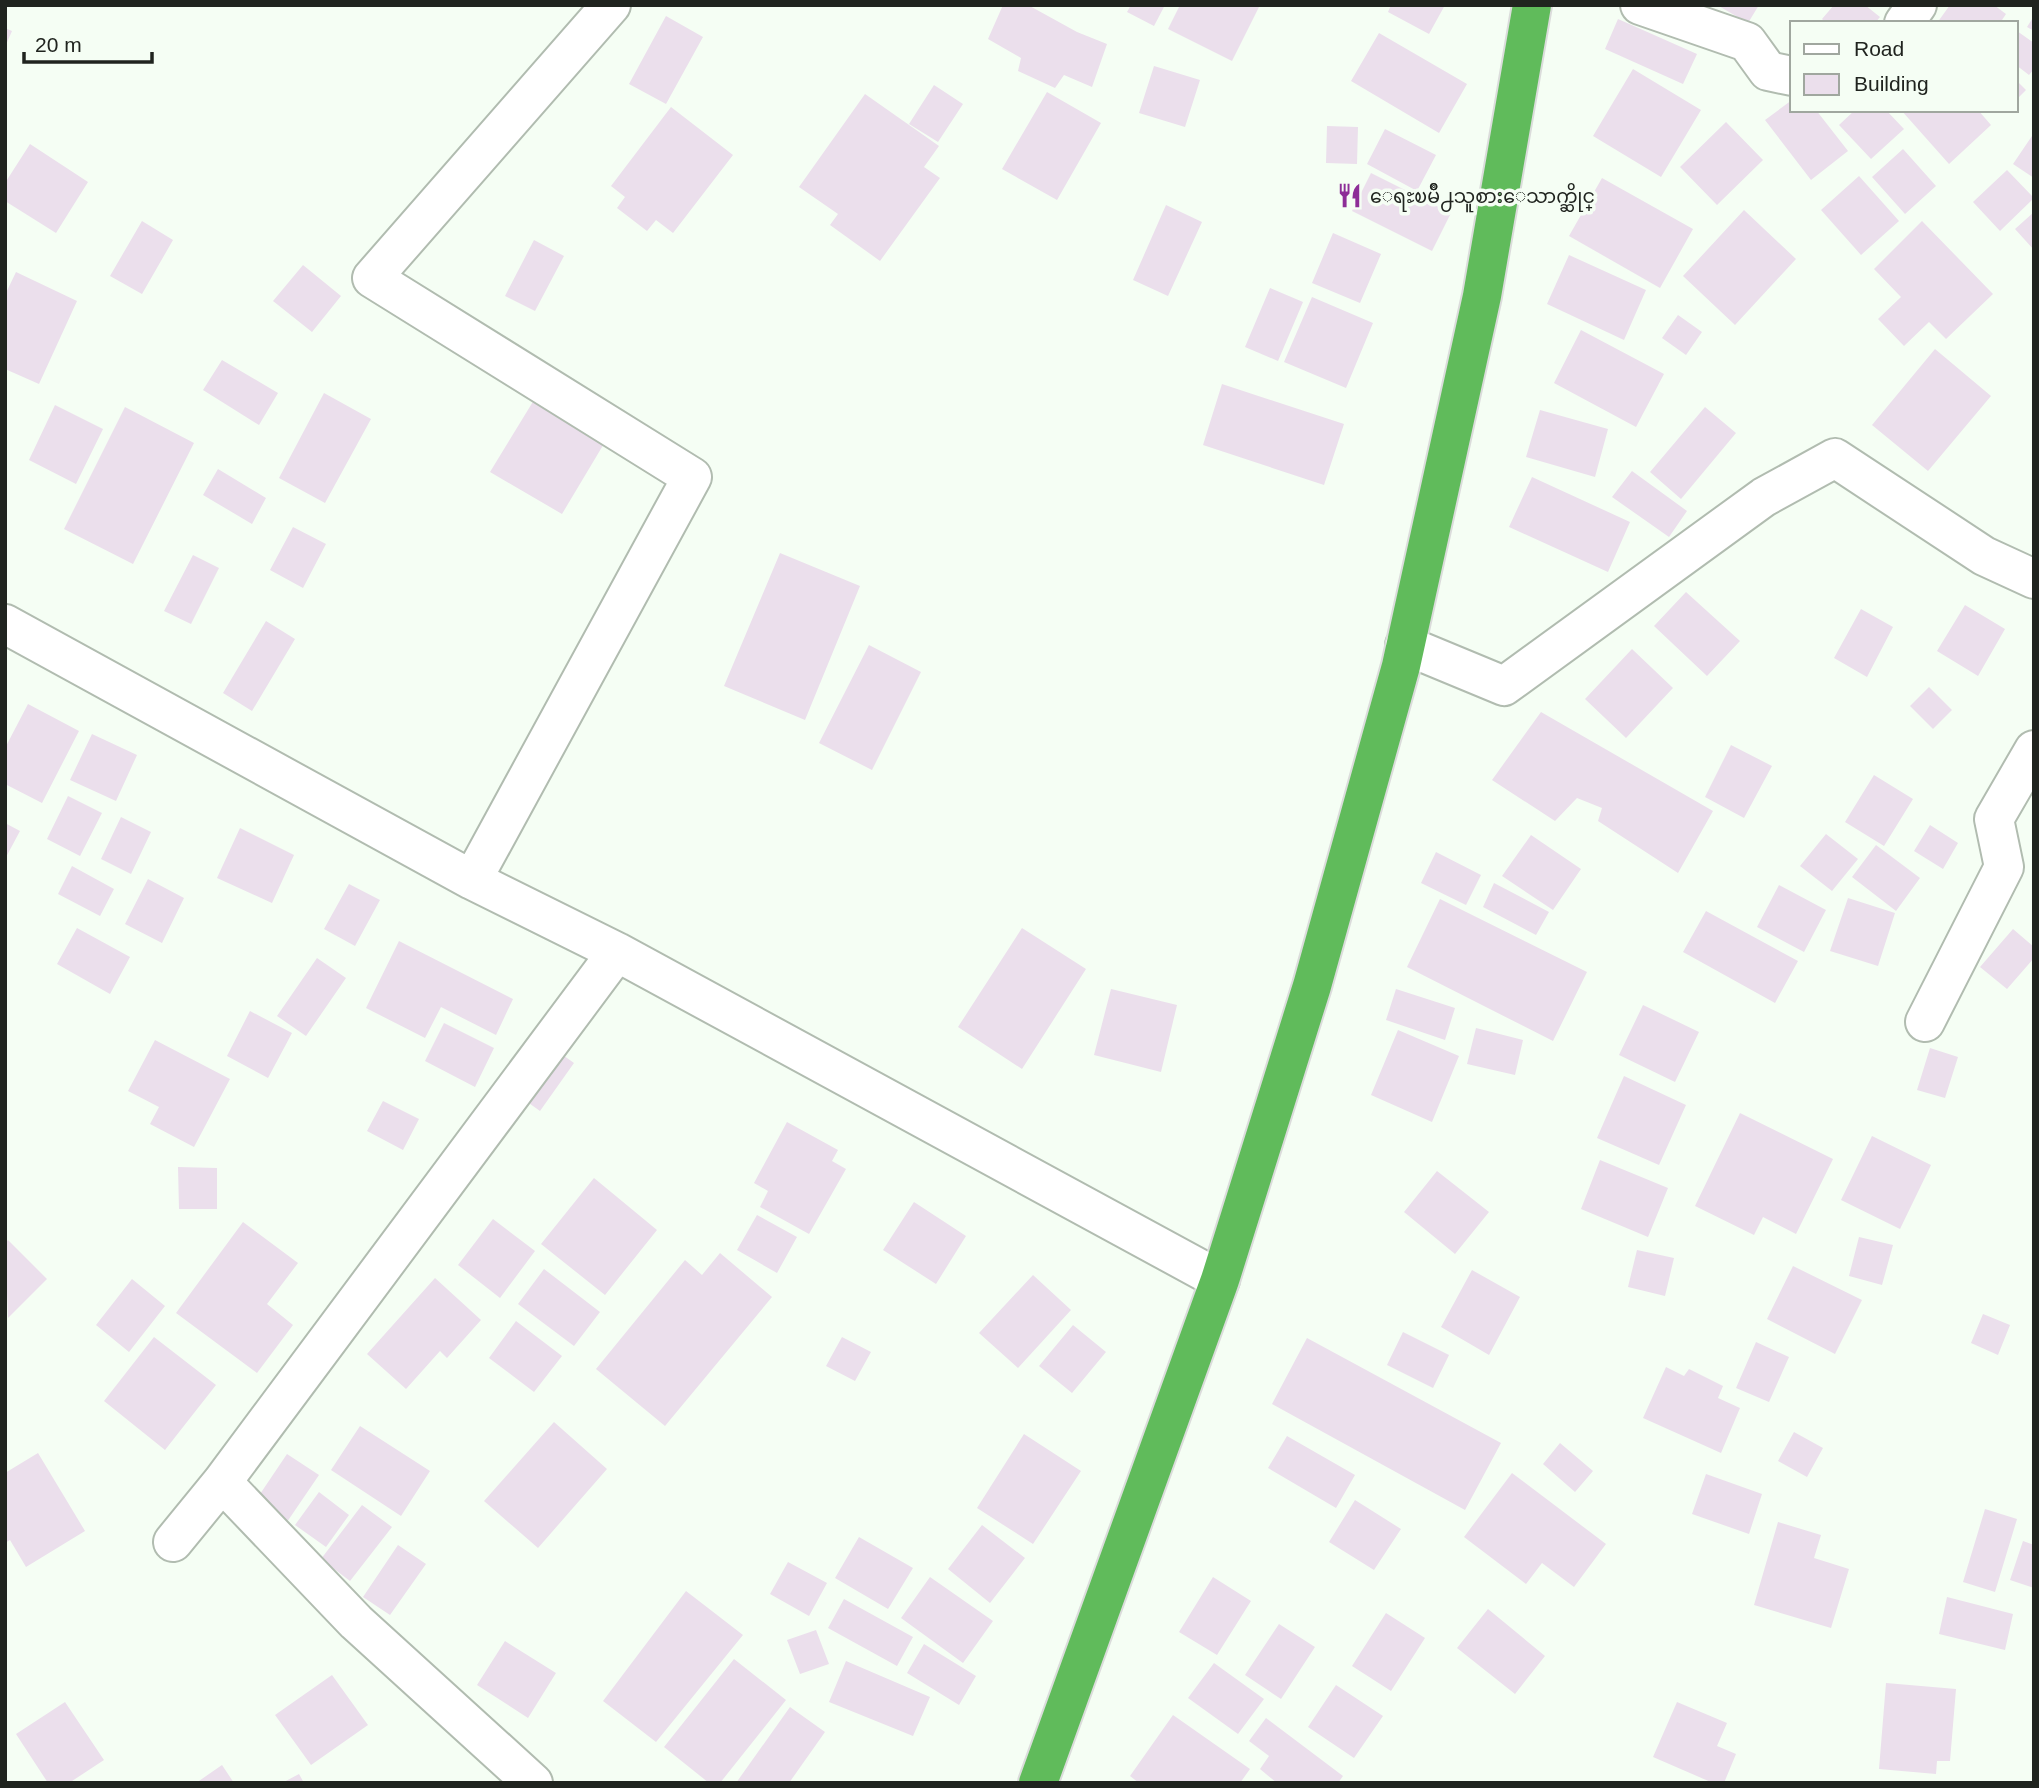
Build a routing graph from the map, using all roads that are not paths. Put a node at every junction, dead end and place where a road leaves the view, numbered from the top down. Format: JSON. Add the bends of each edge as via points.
{"nodes":[{"id":1,"x":611,"y":5,"type":"edge"},
{"id":2,"x":1532,"y":5,"type":"edge"},
{"id":3,"x":1640,"y":5,"type":"edge"},
{"id":4,"x":1917,"y":5,"type":"edge"},
{"id":5,"x":1905,"y":21,"type":"edge"},
{"id":6,"x":1790,"y":76,"type":"edge"},
{"id":7,"x":2034,"y":579,"type":"edge"},
{"id":8,"x":5,"y":624,"type":"edge"},
{"id":9,"x":1405,"y":645,"type":"junction"},
{"id":10,"x":2034,"y":750,"type":"edge"},
{"id":11,"x":471,"y":880,"type":"junction"},
{"id":12,"x":617,"y":952,"type":"junction"},
{"id":13,"x":1925,"y":1023,"type":"dead end"},
{"id":14,"x":1220,"y":1280,"type":"junction"},
{"id":15,"x":222,"y":1482,"type":"junction"},
{"id":16,"x":173,"y":1542,"type":"dead end"},
{"id":17,"x":533,"y":1783,"type":"edge"},
{"id":18,"x":1038,"y":1783,"type":"edge"}],
"edges":[{"from":1,"to":11,"type":"street","via":[[372,278],[692,477]]},
{"from":2,"to":9,"type":"highway","via":[[1482,296]]},
{"from":3,"to":6,"type":"street","via":[[1747,42],[1768,71]]},
{"from":4,"to":5,"type":"street"},
{"from":7,"to":9,"type":"street","via":[[1984,556],[1835,458],[1763,498],[1504,686]]},
{"from":8,"to":11,"type":"street"},
{"from":9,"to":14,"type":"highway","via":[[1312,986]]},
{"from":10,"to":13,"type":"street","via":[[1994,819],[2004,867]]},
{"from":11,"to":12,"type":"street"},
{"from":12,"to":14,"type":"street"},
{"from":12,"to":15,"type":"street"},
{"from":14,"to":18,"type":"highway"},
{"from":15,"to":16,"type":"street"},
{"from":15,"to":17,"type":"street","via":[[356,1622]]}]}
